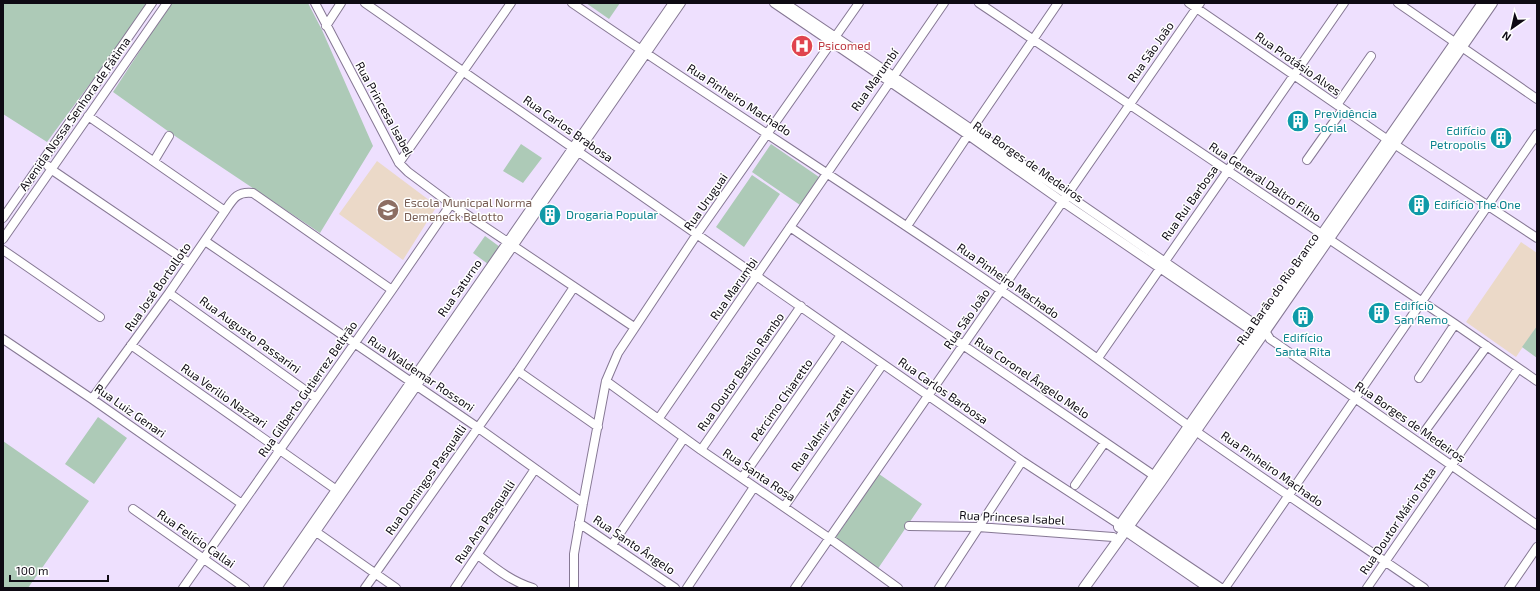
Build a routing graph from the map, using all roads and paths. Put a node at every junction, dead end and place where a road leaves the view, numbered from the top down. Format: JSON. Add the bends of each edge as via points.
{"nodes":[{"id":1,"x":152,"y":3,"type":"edge"},
{"id":2,"x":167,"y":3,"type":"edge"},
{"id":3,"x":315,"y":3,"type":"edge"},
{"id":4,"x":341,"y":3,"type":"edge"},
{"id":5,"x":365,"y":3,"type":"edge"},
{"id":6,"x":511,"y":3,"type":"edge"},
{"id":7,"x":572,"y":3,"type":"edge"},
{"id":8,"x":673,"y":3,"type":"edge"},
{"id":9,"x":681,"y":3,"type":"edge"},
{"id":10,"x":774,"y":3,"type":"edge"},
{"id":11,"x":785,"y":3,"type":"edge"},
{"id":12,"x":859,"y":3,"type":"edge"},
{"id":13,"x":944,"y":3,"type":"edge"},
{"id":14,"x":979,"y":3,"type":"edge"},
{"id":15,"x":1058,"y":3,"type":"edge"},
{"id":16,"x":1189,"y":3,"type":"edge"},
{"id":17,"x":1344,"y":3,"type":"edge"},
{"id":18,"x":1398,"y":3,"type":"edge"},
{"id":19,"x":1483,"y":3,"type":"edge"},
{"id":20,"x":1492,"y":3,"type":"edge"},
{"id":21,"x":1198,"y":6,"type":"edge"},
{"id":22,"x":326,"y":26,"type":"junction"},
{"id":23,"x":1033,"y":39,"type":"junction"},
{"id":24,"x":834,"y":40,"type":"junction"},
{"id":25,"x":1459,"y":45,"type":"junction"},
{"id":26,"x":643,"y":52,"type":"junction"},
{"id":27,"x":1371,"y":56,"type":"dead end"},
{"id":28,"x":463,"y":71,"type":"junction"},
{"id":29,"x":1294,"y":75,"type":"junction"},
{"id":30,"x":891,"y":79,"type":"junction"},
{"id":31,"x":1537,"y":99,"type":"edge"},
{"id":32,"x":1129,"y":105,"type":"junction"},
{"id":33,"x":1340,"y":107,"type":"junction"},
{"id":34,"x":88,"y":116,"type":"junction"},
{"id":35,"x":970,"y":132,"type":"junction"},
{"id":36,"x":769,"y":134,"type":"junction"},
{"id":37,"x":1537,"y":134,"type":"edge"},
{"id":38,"x":170,"y":136,"type":"dead end"},
{"id":39,"x":1391,"y":142,"type":"junction"},
{"id":40,"x":576,"y":149,"type":"junction"},
{"id":41,"x":1307,"y":160,"type":"dead end"},
{"id":42,"x":42,"y":161,"type":"junction"},
{"id":43,"x":154,"y":161,"type":"junction"},
{"id":44,"x":399,"y":163,"type":"junction"},
{"id":45,"x":51,"y":169,"type":"junction"},
{"id":46,"x":1227,"y":171,"type":"junction"},
{"id":47,"x":827,"y":172,"type":"junction"},
{"id":48,"x":1065,"y":199,"type":"junction"},
{"id":49,"x":451,"y":204,"type":"junction"},
{"id":50,"x":1489,"y":205,"type":"junction"},
{"id":51,"x":225,"y":211,"type":"junction"},
{"id":52,"x":3,"y":218,"type":"edge"},
{"id":53,"x":907,"y":226,"type":"junction"},
{"id":54,"x":790,"y":227,"type":"junction"},
{"id":55,"x":697,"y":234,"type":"junction"},
{"id":56,"x":1325,"y":237,"type":"junction"},
{"id":57,"x":1537,"y":238,"type":"edge"},
{"id":58,"x":3,"y":239,"type":"edge"},
{"id":59,"x":205,"y":240,"type":"junction"},
{"id":60,"x":510,"y":244,"type":"junction"},
{"id":61,"x":3,"y":250,"type":"edge"},
{"id":62,"x":189,"y":263,"type":"junction"},
{"id":63,"x":1162,"y":265,"type":"junction"},
{"id":64,"x":757,"y":276,"type":"junction"},
{"id":65,"x":574,"y":287,"type":"junction"},
{"id":66,"x":392,"y":290,"type":"junction"},
{"id":67,"x":1002,"y":290,"type":"junction"},
{"id":68,"x":169,"y":292,"type":"junction"},
{"id":69,"x":1421,"y":302,"type":"junction"},
{"id":70,"x":800,"y":306,"type":"junction"},
{"id":71,"x":100,"y":317,"type":"dead end"},
{"id":72,"x":1455,"y":324,"type":"junction"},
{"id":73,"x":634,"y":327,"type":"junction"},
{"id":74,"x":1261,"y":333,"type":"junction"},
{"id":75,"x":841,"y":335,"type":"junction"},
{"id":76,"x":3,"y":339,"type":"edge"},
{"id":77,"x":354,"y":344,"type":"junction"},
{"id":78,"x":131,"y":345,"type":"junction"},
{"id":79,"x":963,"y":346,"type":"junction"},
{"id":80,"x":1487,"y":346,"type":"junction"},
{"id":81,"x":1098,"y":358,"type":"junction"},
{"id":82,"x":883,"y":364,"type":"junction"},
{"id":83,"x":1518,"y":369,"type":"junction"},
{"id":84,"x":518,"y":372,"type":"junction"},
{"id":85,"x":1419,"y":378,"type":"dead end"},
{"id":86,"x":606,"y":382,"type":"junction"},
{"id":87,"x":1537,"y":382,"type":"edge"},
{"id":88,"x":414,"y":383,"type":"junction"},
{"id":89,"x":928,"y":396,"type":"junction"},
{"id":90,"x":316,"y":398,"type":"junction"},
{"id":91,"x":92,"y":399,"type":"junction"},
{"id":92,"x":1356,"y":399,"type":"junction"},
{"id":93,"x":658,"y":418,"type":"junction"},
{"id":94,"x":478,"y":427,"type":"junction"},
{"id":95,"x":598,"y":427,"type":"junction"},
{"id":96,"x":1193,"y":428,"type":"junction"},
{"id":97,"x":1425,"y":431,"type":"dead end"},
{"id":98,"x":684,"y":438,"type":"junction"},
{"id":99,"x":1105,"y":442,"type":"junction"},
{"id":100,"x":280,"y":449,"type":"junction"},
{"id":101,"x":701,"y":450,"type":"junction"},
{"id":102,"x":1022,"y":461,"type":"junction"},
{"id":103,"x":1451,"y":465,"type":"junction"},
{"id":104,"x":535,"y":470,"type":"junction"},
{"id":105,"x":742,"y":478,"type":"junction"},
{"id":106,"x":1158,"y":479,"type":"junction"},
{"id":107,"x":1075,"y":485,"type":"dead end"},
{"id":108,"x":754,"y":487,"type":"junction"},
{"id":109,"x":339,"y":491,"type":"junction"},
{"id":110,"x":1288,"y":496,"type":"junction"},
{"id":111,"x":583,"y":503,"type":"junction"},
{"id":112,"x":242,"y":504,"type":"junction"},
{"id":113,"x":784,"y":507,"type":"junction"},
{"id":114,"x":133,"y":509,"type":"dead end"},
{"id":115,"x":579,"y":523,"type":"junction"},
{"id":116,"x":1537,"y":525,"type":"edge"},
{"id":117,"x":909,"y":526,"type":"dead end"},
{"id":118,"x":1123,"y":526,"type":"junction"},
{"id":119,"x":978,"y":527,"type":"junction"},
{"id":120,"x":313,"y":530,"type":"junction"},
{"id":121,"x":1112,"y":537,"type":"junction"},
{"id":122,"x":829,"y":538,"type":"junction"},
{"id":123,"x":612,"y":544,"type":"junction"},
{"id":124,"x":1537,"y":547,"type":"edge"},
{"id":125,"x":478,"y":554,"type":"junction"},
{"id":126,"x":203,"y":559,"type":"junction"},
{"id":127,"x":1174,"y":560,"type":"junction"},
{"id":128,"x":1099,"y":561,"type":"junction"},
{"id":129,"x":1385,"y":562,"type":"junction"},
{"id":130,"x":375,"y":573,"type":"junction"},
{"id":131,"x":183,"y":588,"type":"edge"},
{"id":132,"x":245,"y":588,"type":"edge"},
{"id":133,"x":268,"y":588,"type":"edge"},
{"id":134,"x":277,"y":588,"type":"edge"},
{"id":135,"x":365,"y":588,"type":"edge"},
{"id":136,"x":396,"y":588,"type":"edge"},
{"id":137,"x":455,"y":588,"type":"edge"},
{"id":138,"x":533,"y":588,"type":"edge"},
{"id":139,"x":573,"y":588,"type":"edge"},
{"id":140,"x":675,"y":588,"type":"edge"},
{"id":141,"x":687,"y":588,"type":"edge"},
{"id":142,"x":795,"y":588,"type":"edge"},
{"id":143,"x":898,"y":588,"type":"edge"},
{"id":144,"x":939,"y":588,"type":"edge"},
{"id":145,"x":1076,"y":588,"type":"edge"},
{"id":146,"x":1084,"y":588,"type":"edge"},
{"id":147,"x":1208,"y":588,"type":"edge"},
{"id":148,"x":1221,"y":588,"type":"edge"},
{"id":149,"x":1225,"y":588,"type":"edge"},
{"id":150,"x":1367,"y":588,"type":"edge"},
{"id":151,"x":1424,"y":588,"type":"edge"},
{"id":152,"x":1509,"y":588,"type":"edge"}],
"edges":[{"from":1,"to":42,"type":"street","name":"Avenida Nossa Senhora de Fátima"},
{"from":2,"to":34,"type":"street","name":"Avenida Nossa Senhora de Fátima"},
{"from":3,"to":22,"type":"street","name":"Rua Princesa Isabel"},
{"from":4,"to":22,"type":"street"},
{"from":5,"to":28,"type":"street","name":"Rua Carlos Brabosa"},
{"from":6,"to":28,"type":"street"},
{"from":7,"to":26,"type":"street","name":"Rua Pinheiro Machado"},
{"from":8,"to":26,"type":"street","name":"Rua Saturno"},
{"from":9,"to":26,"type":"street","name":"Rua Saturno"},
{"from":10,"to":24,"type":"street","name":"Rua Borges de Medeiros"},
{"from":11,"to":24,"type":"street","name":"Rua Borges de Medeiros"},
{"from":12,"to":24,"type":"street","name":"Rua Uruguai"},
{"from":13,"to":30,"type":"street","name":"Rua Marumbí"},
{"from":14,"to":23,"type":"street","name":"Rua General Daltro Filho"},
{"from":15,"to":23,"type":"street"},
{"from":16,"to":21,"type":"street","name":"Rua Protásio Alves"},
{"from":17,"to":29,"type":"street","name":"Rua Rui Barbosa"},
{"from":18,"to":25,"type":"street"},
{"from":19,"to":25,"type":"main road","name":"Rua Barão do Rio Branco"},
{"from":20,"to":25,"type":"main road","name":"Rua Barão do Rio Branco"},
{"from":21,"to":29,"type":"street","name":"Rua Protásio Alves"},
{"from":21,"to":32,"type":"street","name":"Rua São João"},
{"from":22,"to":44,"type":"street","name":"Rua Princesa Isabel"},
{"from":23,"to":32,"type":"street","name":"Rua General Daltro Filho"},
{"from":23,"to":35,"type":"street"},
{"from":24,"to":30,"type":"street","name":"Rua Borges de Medeiros"},
{"from":24,"to":36,"type":"street","name":"Rua Uruguai"},
{"from":25,"to":31,"type":"street"},
{"from":25,"to":39,"type":"main road","name":"Rua Barão do Rio Branco"},
{"from":26,"to":36,"type":"street","name":"Rua Pinheiro Machado"},
{"from":26,"to":40,"type":"street","name":"Rua Saturno"},
{"from":27,"to":33,"type":"street"},
{"from":28,"to":40,"type":"street","name":"Rua Carlos Brabosa"},
{"from":28,"to":44,"type":"street"},
{"from":29,"to":33,"type":"street","name":"Rua Protásio Alves"},
{"from":29,"to":46,"type":"street","name":"Rua Rui Barbosa"},
{"from":30,"to":35,"type":"street","name":"Rua Borges de Medeiros"},
{"from":30,"to":47,"type":"street","name":"Rua Marumbí"},
{"from":32,"to":46,"type":"street","name":"Rua General Daltro Filho"},
{"from":32,"to":48,"type":"street","name":"Rua São João"},
{"from":33,"to":39,"type":"street","name":"Rua Protásio Alves"},
{"from":33,"to":41,"type":"street"},
{"from":34,"to":43,"type":"street"},
{"from":34,"to":45,"type":"street","name":"Avenida Nossa Senhora de Fátima"},
{"from":35,"to":48,"type":"street","name":"Rua Borges de Medeiros"},
{"from":35,"to":53,"type":"street"},
{"from":36,"to":47,"type":"street","name":"Rua Pinheiro Machado"},
{"from":36,"to":55,"type":"street","name":"Rua Uruguai"},
{"from":37,"to":50,"type":"street"},
{"from":38,"to":43,"type":"street"},
{"from":39,"to":50,"type":"street","name":"Rua Protásio Alves"},
{"from":39,"to":56,"type":"main road","name":"Rua Barão do Rio Branco"},
{"from":40,"to":55,"type":"street","name":"Rua Carlos Brabosa"},
{"from":40,"to":60,"type":"street","name":"Rua Saturno"},
{"from":42,"to":45,"type":"street"},
{"from":42,"to":52,"type":"street","name":"Avenida Nossa Senhora de Fátima"},
{"from":43,"to":51,"type":"street"},
{"from":44,"to":49,"type":"street","name":"Rua Princesa Isabel"},
{"from":45,"to":58,"type":"street","name":"Avenida Nossa Senhora de Fátima"},
{"from":45,"to":62,"type":"street"},
{"from":46,"to":56,"type":"street","name":"Rua General Daltro Filho"},
{"from":46,"to":63,"type":"street","name":"Rua Rui Barbosa"},
{"from":47,"to":53,"type":"street","name":"Rua Pinheiro Machado"},
{"from":47,"to":54,"type":"street","name":"Rua Marumbi"},
{"from":48,"to":63,"type":"street","name":"Rua Borges de Medeiros"},
{"from":48,"to":67,"type":"street","name":"Rua São João"},
{"from":49,"to":60,"type":"street","name":"Rua Princesa Isabel"},
{"from":49,"to":66,"type":"street","name":"Rua Gilberto Gutierrez Beltrão"},
{"from":50,"to":57,"type":"street","name":"Rua Protásio Alves"},
{"from":50,"to":69,"type":"street"},
{"from":51,"to":59,"type":"street","name":"Rua José Bortolloto"},
{"from":51,"to":66,"type":"street","name":"Rua José Bortolloto","via":[[235,198],[245,192],[253,193]]},
{"from":53,"to":67,"type":"street","name":"Rua Pinheiro Machado"},
{"from":54,"to":64,"type":"street","name":"Rua Marumbi"},
{"from":54,"to":79,"type":"street","name":"Rua Coronel Ângelo Melo"},
{"from":55,"to":64,"type":"street","name":"Rua Carlos Brabosa"},
{"from":55,"to":73,"type":"street","name":"Rua Uruguai"},
{"from":56,"to":69,"type":"street","name":"Rua General Daltro Filho"},
{"from":56,"to":74,"type":"main road","name":"Rua Barão do Rio Branco"},
{"from":59,"to":62,"type":"street","name":"Rua José Bortolloto"},
{"from":59,"to":77,"type":"street","name":"Rua Waldemar Rossoni"},
{"from":60,"to":65,"type":"street","name":"Rua Princesa Isabel"},
{"from":60,"to":88,"type":"street","name":"Rua Saturno"},
{"from":61,"to":71,"type":"street"},
{"from":62,"to":68,"type":"street","name":"Rua José Bortolloto"},
{"from":63,"to":74,"type":"street","name":"Rua Borges de Medeiros"},
{"from":63,"to":81,"type":"street","name":"Rua Rui Barbosa"},
{"from":64,"to":70,"type":"street","name":"Rua Carlos Barbosa"},
{"from":64,"to":93,"type":"street","name":"Rua Marumbi"},
{"from":65,"to":73,"type":"street","name":"Rua Princesa Isabel"},
{"from":65,"to":84,"type":"street","name":"Rua Domingos Pasqualli"},
{"from":66,"to":77,"type":"street","name":"Rua Gilberto Gutierrez Beltrão"},
{"from":67,"to":79,"type":"street","name":"Rua São João"},
{"from":67,"to":81,"type":"street","name":"Rua Pinheiro Machado"},
{"from":68,"to":78,"type":"street","name":"Rua José Bortolloto"},
{"from":68,"to":90,"type":"street","name":"Rua Augusto Passarini"},
{"from":69,"to":72,"type":"street","name":"Rua General Daltro Filho"},
{"from":69,"to":92,"type":"street"},
{"from":70,"to":75,"type":"street","name":"Rua Carlos Barbosa"},
{"from":70,"to":101,"type":"street","name":"Rua Doutor Basílio Rambo"},
{"from":72,"to":80,"type":"street","name":"Rua General Daltro Filho"},
{"from":72,"to":85,"type":"street"},
{"from":73,"to":86,"type":"street","name":"Rua Uruguai","via":[[618,353]]},
{"from":74,"to":92,"type":"street","name":"Rua Borges de Medeiros"},
{"from":74,"to":96,"type":"main road","name":"Rua Barão do Rio Branco"},
{"from":75,"to":82,"type":"street","name":"Rua Carlos Barbosa"},
{"from":75,"to":105,"type":"street","name":"Pércimo Chiaretto"},
{"from":76,"to":91,"type":"street","name":"Rua Luiz Genari"},
{"from":77,"to":88,"type":"street","name":"Rua Waldemar Rossoni"},
{"from":77,"to":90,"type":"street","name":"Rua Gilberto Gutierrez Beltrão"},
{"from":78,"to":91,"type":"street","name":"Rua José Bortolloto"},
{"from":78,"to":100,"type":"street","name":"Rua Verilio Nazzari"},
{"from":79,"to":89,"type":"street","name":"Rua São João"},
{"from":79,"to":99,"type":"street","name":"Rua Coronel Ângelo Melo"},
{"from":80,"to":83,"type":"street","name":"Rua General Daltro Filho"},
{"from":80,"to":97,"type":"street"},
{"from":81,"to":96,"type":"street","name":"Rua Pinheiro Machado"},
{"from":82,"to":89,"type":"street","name":"Rua Carlos Barbosa"},
{"from":82,"to":113,"type":"street","name":"Rua Valmir Zanetti"},
{"from":83,"to":87,"type":"street","name":"Rua General Daltro Filho"},
{"from":83,"to":103,"type":"street","name":"Rua Doutor Mário Totta"},
{"from":84,"to":94,"type":"street","name":"Rua Domingos Pasqualli"},
{"from":84,"to":95,"type":"street"},
{"from":86,"to":93,"type":"street","name":"Rua Santa Rosa"},
{"from":86,"to":95,"type":"street","name":"Rua Uruguai"},
{"from":88,"to":94,"type":"street","name":"Rua Waldemar Rossoni"},
{"from":88,"to":109,"type":"street","name":"Rua Saturno"},
{"from":89,"to":102,"type":"street","name":"Rua Carlos Barbosa"},
{"from":89,"to":122,"type":"street","name":"Rua São João"},
{"from":90,"to":100,"type":"street","name":"Rua Gilberto Gutierrez Beltrão"},
{"from":91,"to":112,"type":"street","name":"Rua Luiz Genari"},
{"from":92,"to":103,"type":"street","name":"Rua Borges de Medeiros"},
{"from":92,"to":110,"type":"street"},
{"from":93,"to":98,"type":"street","name":"Rua Santa Rosa"},
{"from":94,"to":104,"type":"street","name":"Rua Waldemar Rossoni"},
{"from":94,"to":130,"type":"street","name":"Rua Domingos Pasqualli"},
{"from":95,"to":111,"type":"street","name":"Rua Uruguai"},
{"from":96,"to":106,"type":"main road","name":"Rua Barão do Rio Branco"},
{"from":96,"to":110,"type":"street","name":"Rua Pinheiro Machado"},
{"from":98,"to":101,"type":"street","name":"Rua Santa Rosa"},
{"from":98,"to":123,"type":"street"},
{"from":99,"to":106,"type":"street","name":"Rua Coronel Ângelo Melo"},
{"from":99,"to":107,"type":"street"},
{"from":100,"to":109,"type":"street","name":"Rua Verilio Nazzari"},
{"from":100,"to":112,"type":"street","name":"Rua Gilberto Gutierrez Beltrão"},
{"from":101,"to":105,"type":"street","name":"Rua Santa Rosa"},
{"from":102,"to":118,"type":"street","name":"Rua Carlos Barbosa"},
{"from":102,"to":119,"type":"street"},
{"from":103,"to":116,"type":"street","name":"Rua Borges de Medeiros"},
{"from":103,"to":129,"type":"street","name":"Rua Doutor Mário Totta"},
{"from":104,"to":111,"type":"street","name":"Rua Waldemar Rossoni"},
{"from":104,"to":125,"type":"street","name":"Rua Ana Pasqualli"},
{"from":105,"to":108,"type":"street","name":"Rua Santa Rosa"},
{"from":106,"to":118,"type":"main road","name":"Rua Barão do Rio Branco"},
{"from":108,"to":113,"type":"street","name":"Rua Santa Rosa"},
{"from":108,"to":141,"type":"street"},
{"from":109,"to":120,"type":"street","name":"Rua Saturno"},
{"from":110,"to":129,"type":"street","name":"Rua Pinheiro Machado"},
{"from":110,"to":149,"type":"street"},
{"from":111,"to":115,"type":"street","name":"Rua Uruguai"},
{"from":112,"to":126,"type":"street","name":"Rua Gilberto Gutierrez Beltrão"},
{"from":113,"to":122,"type":"street","name":"Rua Santa Rosa"},
{"from":114,"to":126,"type":"street","name":"Rua Felício Callai"},
{"from":115,"to":123,"type":"street","name":"Rua Santo Ângelo"},
{"from":115,"to":139,"type":"street","name":"Rua Uruguai","via":[[574,554]]},
{"from":117,"to":119,"type":"street","name":"Rua Princesa Isabel"},
{"from":118,"to":121,"type":"main road","name":"Rua Barão do Rio Branco"},
{"from":118,"to":127,"type":"street","name":"Rua Carlos Barbosa"},
{"from":118,"to":128,"type":"main road","name":"Rua Barão do Rio Branco"},
{"from":119,"to":121,"type":"street","name":"Rua Princesa Isabel"},
{"from":119,"to":144,"type":"street"},
{"from":120,"to":130,"type":"street"},
{"from":120,"to":133,"type":"street","name":"Rua Saturno"},
{"from":120,"to":134,"type":"street","name":"Rua Saturno"},
{"from":121,"to":128,"type":"main road","name":"Rua Barão do Rio Branco"},
{"from":122,"to":142,"type":"street","name":"Rua São João"},
{"from":122,"to":143,"type":"street","name":"Rua Santa Rosa"},
{"from":123,"to":140,"type":"street","name":"Rua Santo Ângelo"},
{"from":124,"to":152,"type":"street"},
{"from":125,"to":137,"type":"street","name":"Rua Ana Pasqualli"},
{"from":125,"to":138,"type":"street","via":[[506,576]]},
{"from":126,"to":131,"type":"street","name":"Rua Gilberto Gutierrez Beltrão"},
{"from":126,"to":132,"type":"street","name":"Rua Felício Callai"},
{"from":127,"to":147,"type":"street","name":"Rua Carlos Barbosa"},
{"from":127,"to":148,"type":"street","name":"Rua Carlos Barbosa"},
{"from":128,"to":145,"type":"main road","name":"Rua Barão do Rio Branco"},
{"from":128,"to":146,"type":"main road","name":"Rua Barão do Rio Branco"},
{"from":129,"to":150,"type":"street","name":"Rua Doutor Mário Totta"},
{"from":129,"to":151,"type":"street","name":"Rua Pinheiro Machado"},
{"from":130,"to":135,"type":"street","name":"Rua Domingos Pasqualli"},
{"from":130,"to":136,"type":"street"}]}
